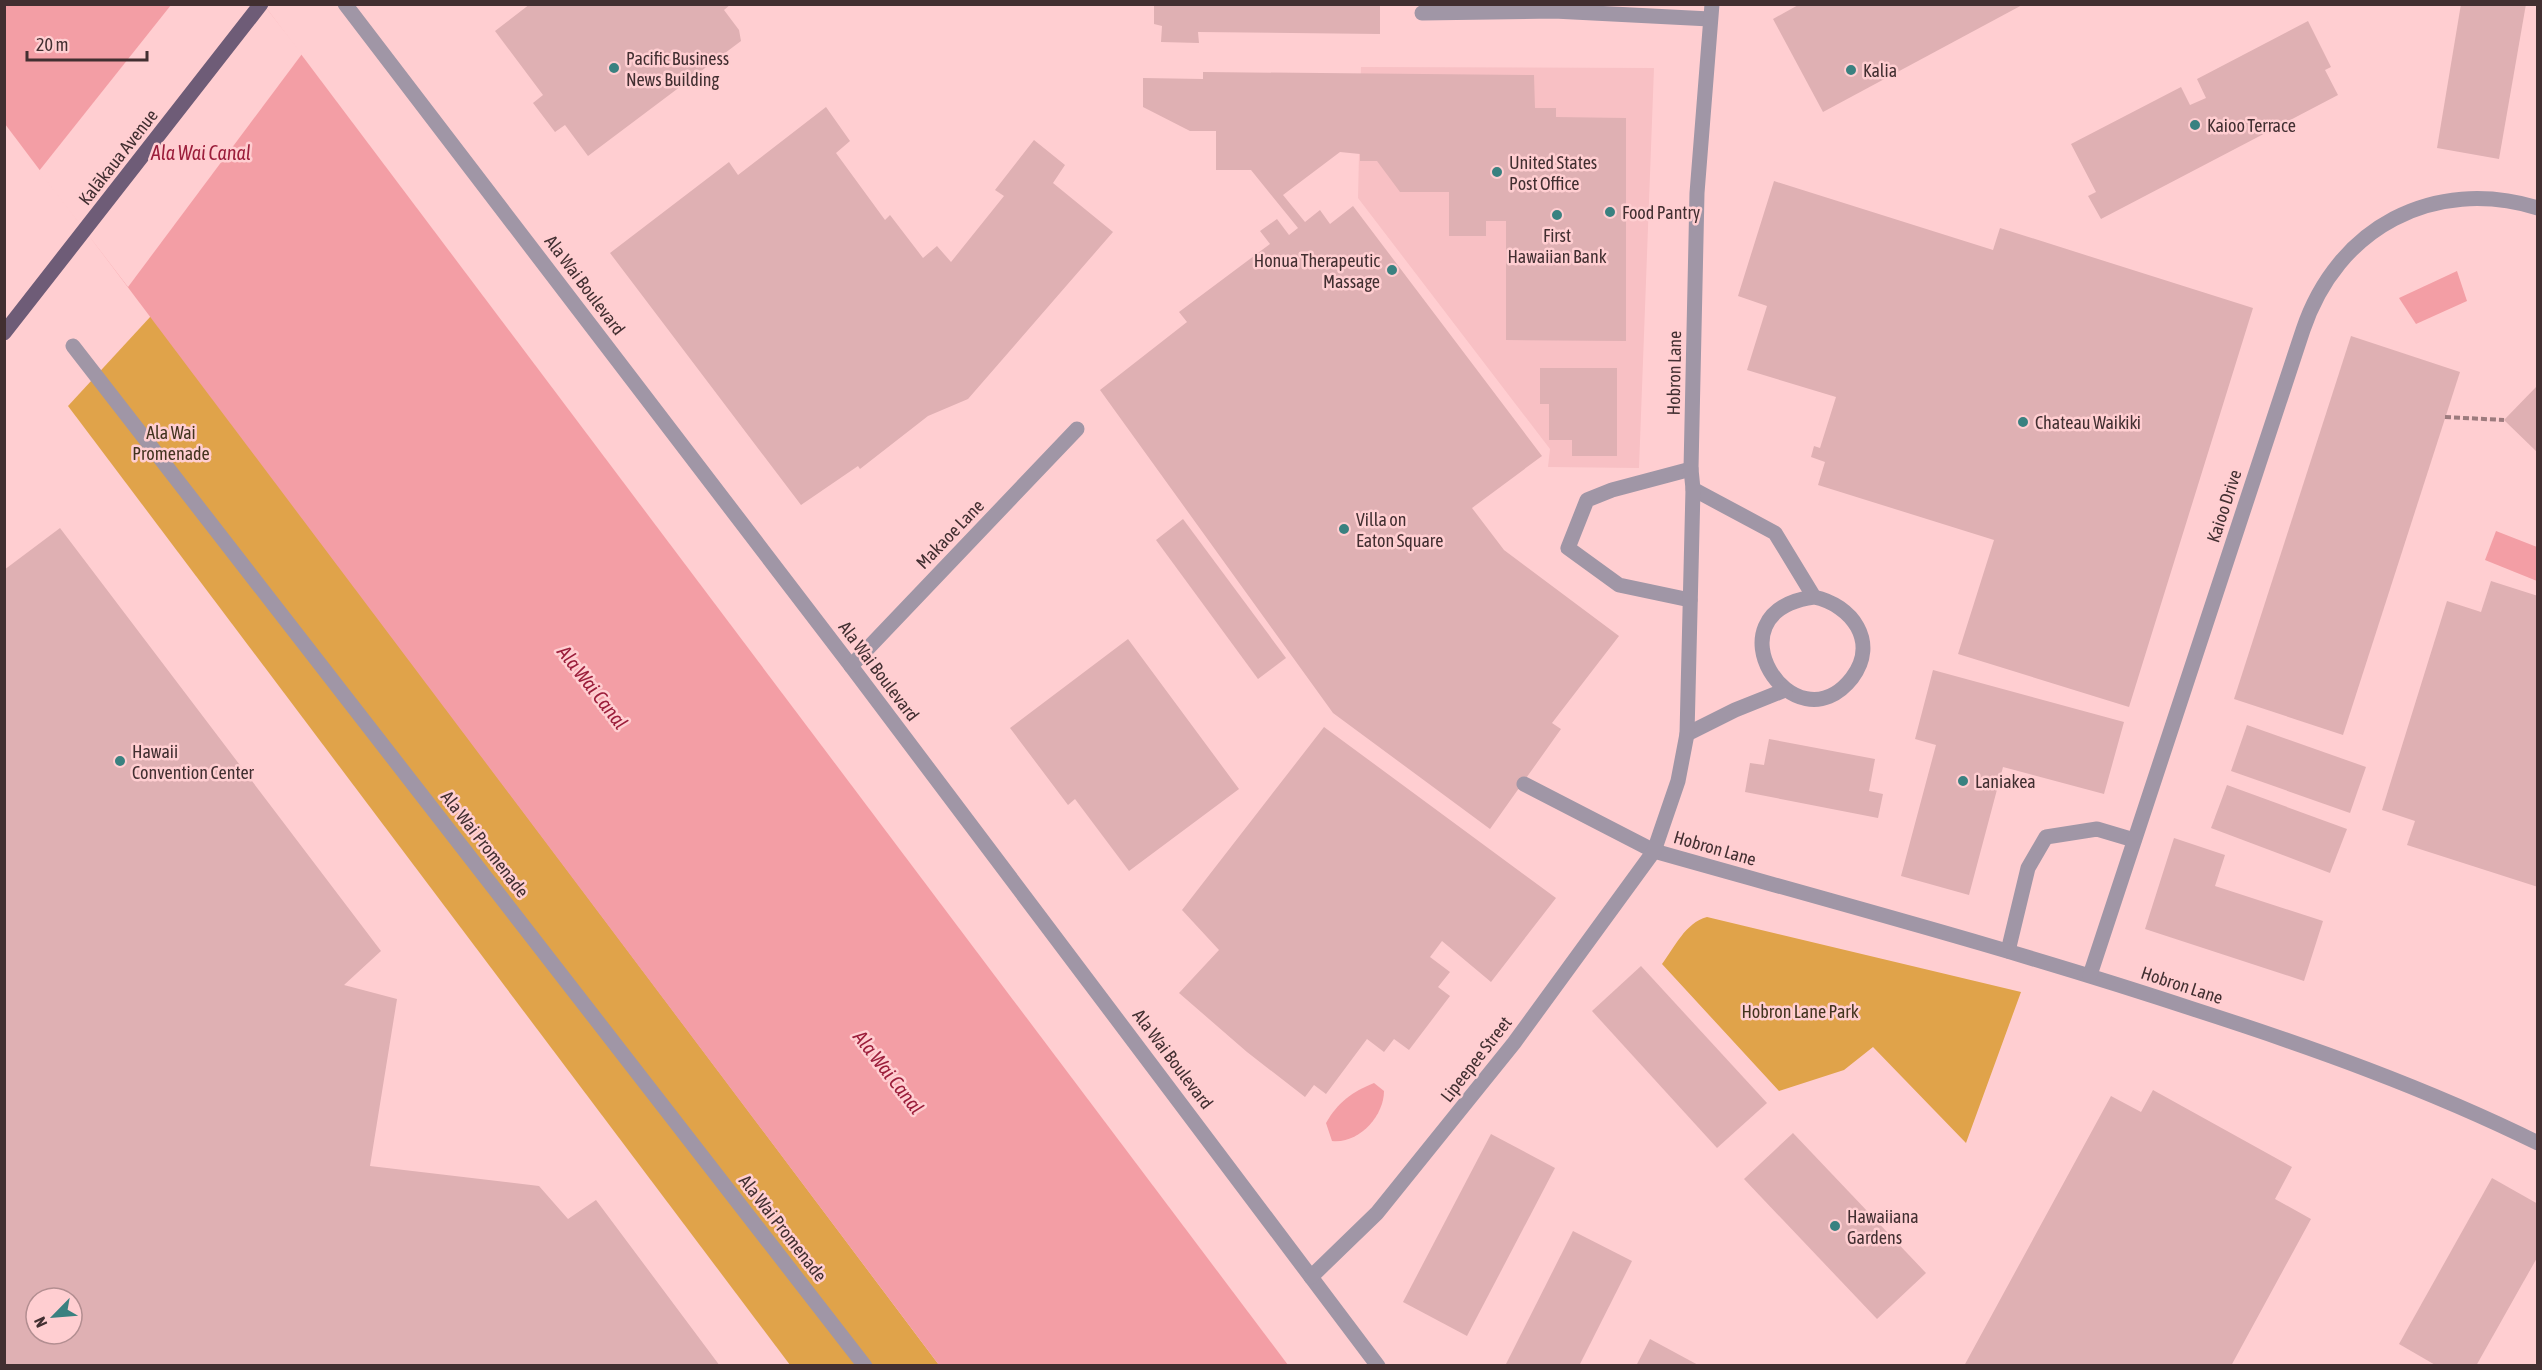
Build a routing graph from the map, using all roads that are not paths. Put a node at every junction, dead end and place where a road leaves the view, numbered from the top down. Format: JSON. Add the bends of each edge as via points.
{"nodes":[{"id":1,"x":261,"y":4,"type":"edge"},
{"id":2,"x":345,"y":4,"type":"edge"},
{"id":3,"x":1711,"y":12,"type":"edge"},
{"id":4,"x":1422,"y":13,"type":"dead end"},
{"id":5,"x":2538,"y":208,"type":"edge"},
{"id":6,"x":4,"y":333,"type":"edge"},
{"id":7,"x":74,"y":346,"type":"dead end"},
{"id":8,"x":1077,"y":429,"type":"dead end"},
{"id":9,"x":1691,"y":469,"type":"junction"},
{"id":10,"x":1694,"y":489,"type":"junction"},
{"id":11,"x":1814,"y":597,"type":"junction"},
{"id":12,"x":1690,"y":600,"type":"junction"},
{"id":13,"x":851,"y":666,"type":"junction"},
{"id":14,"x":1785,"y":690,"type":"junction"},
{"id":15,"x":1687,"y":734,"type":"junction"},
{"id":16,"x":1524,"y":784,"type":"dead end"},
{"id":17,"x":2134,"y":840,"type":"junction"},
{"id":18,"x":1654,"y":851,"type":"junction"},
{"id":19,"x":2008,"y":951,"type":"junction"},
{"id":20,"x":2090,"y":975,"type":"junction"},
{"id":21,"x":2538,"y":1143,"type":"edge"},
{"id":22,"x":1311,"y":1276,"type":"junction"},
{"id":23,"x":865,"y":1365,"type":"edge"},
{"id":24,"x":1378,"y":1365,"type":"edge"}],
"edges":[{"from":1,"to":6,"type":"main road","name":"Kalākaua Avenue"},
{"from":2,"to":13,"type":"street","name":"Ala Wai Boulevard"},
{"from":3,"to":4,"type":"street"},
{"from":3,"to":9,"type":"street","name":"Hobron Lane","via":[[1696,193]]},
{"from":5,"to":17,"type":"street","name":"Kaioo Drive","via":[[2479,198],[2416,209],[2360,241],[2331,272],[2308,314]]},
{"from":7,"to":23,"type":"street","name":"Ala Wai Promenade"},
{"from":8,"to":13,"type":"street","name":"Makaoe Lane"},
{"from":9,"to":10,"type":"street","name":"Hobron Lane"},
{"from":9,"to":12,"type":"street","via":[[1587,500],[1568,548],[1619,585]]},
{"from":10,"to":11,"type":"street","via":[[1775,533]]},
{"from":10,"to":12,"type":"street","name":"Hobron Lane"},
{"from":11,"to":14,"type":"street","via":[[1797,599],[1783,607],[1771,618],[1764,633],[1765,664]]},
{"from":11,"to":14,"type":"street","via":[[1830,601],[1856,622],[1862,638],[1862,655],[1857,671],[1833,694],[1809,697]]},
{"from":12,"to":15,"type":"street","name":"Hobron Lane"},
{"from":13,"to":22,"type":"street","name":"Ala Wai Boulevard"},
{"from":14,"to":15,"type":"street"},
{"from":15,"to":18,"type":"street","name":"Hobron Lane","via":[[1678,781]]},
{"from":16,"to":18,"type":"street"},
{"from":17,"to":19,"type":"street","via":[[2097,829],[2046,837],[2028,868]]},
{"from":17,"to":20,"type":"street","name":"Kaioo Drive"},
{"from":18,"to":19,"type":"street","name":"Hobron Lane"},
{"from":18,"to":22,"type":"street","name":"Lipeepee Street","via":[[1514,1043],[1377,1213]]},
{"from":19,"to":20,"type":"street","name":"Hobron Lane"},
{"from":20,"to":21,"type":"street","name":"Hobron Lane","via":[[2330,1054],[2460,1105]]},
{"from":22,"to":24,"type":"street","name":"Ala Wai Boulevard"}]}
